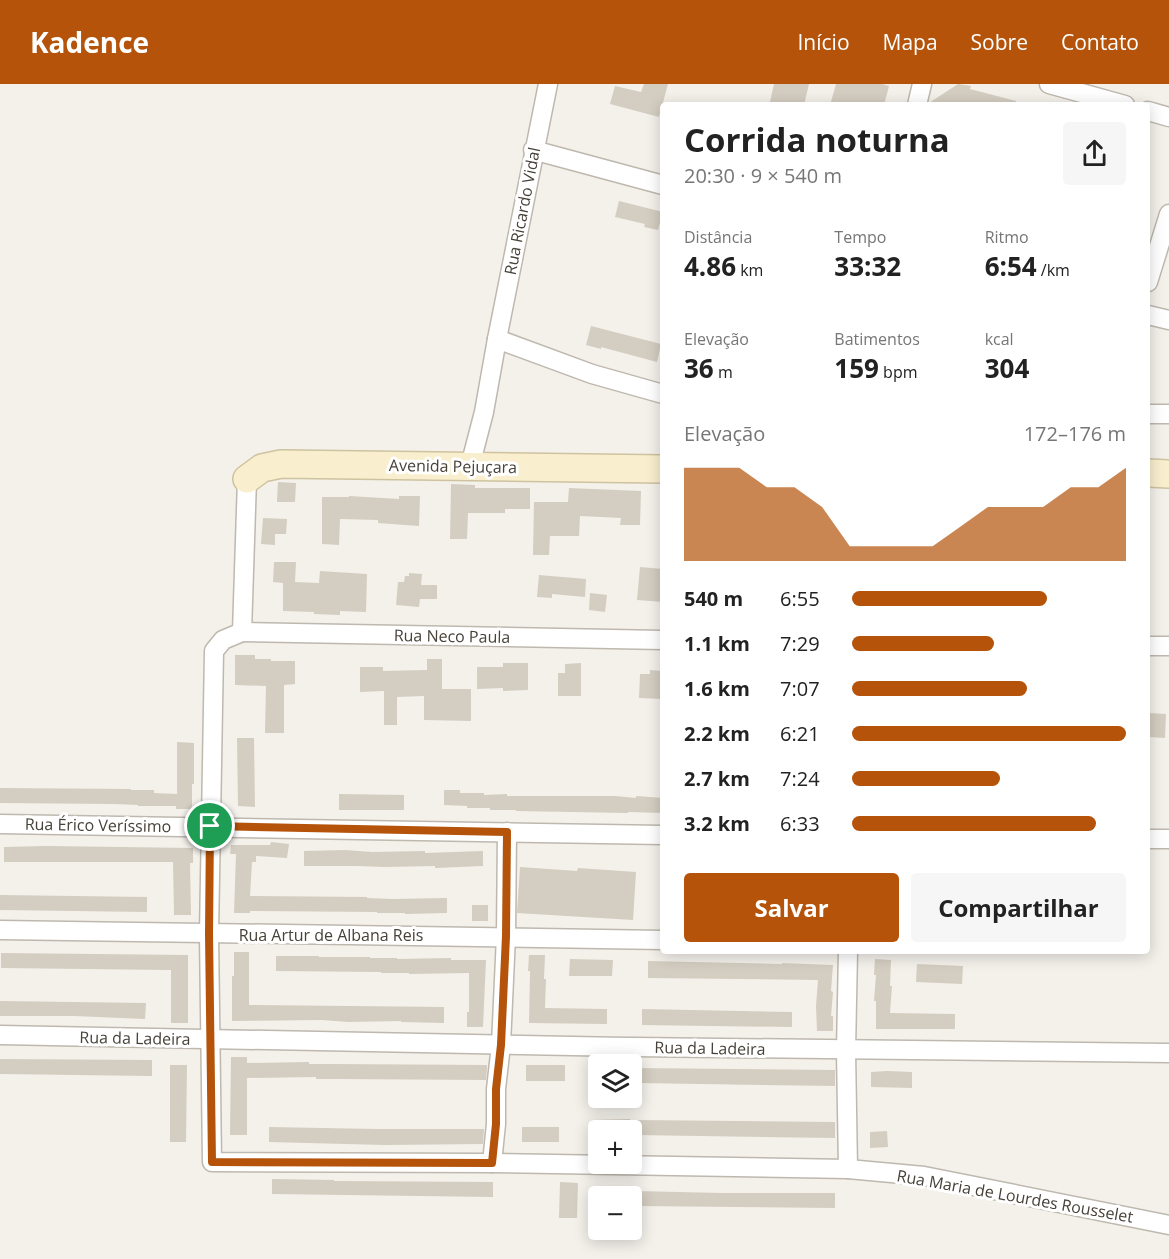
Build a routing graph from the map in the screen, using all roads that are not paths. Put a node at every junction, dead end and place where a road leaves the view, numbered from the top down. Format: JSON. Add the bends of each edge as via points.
{"nodes":[{"id":1,"x":548,"y":84,"type":"edge"},
{"id":2,"x":922,"y":84,"type":"edge"},
{"id":3,"x":1048,"y":84,"type":"edge"},
{"id":4,"x":918,"y":102,"type":"edge"},
{"id":5,"x":1114,"y":102,"type":"edge"},
{"id":6,"x":1150,"y":112,"type":"edge"},
{"id":7,"x":1169,"y":117,"type":"edge"},
{"id":8,"x":533,"y":150,"type":"junction"},
{"id":9,"x":660,"y":184,"type":"edge"},
{"id":10,"x":1169,"y":214,"type":"edge"},
{"id":11,"x":1150,"y":276,"type":"edge"},
{"id":12,"x":1150,"y":315,"type":"edge"},
{"id":13,"x":1169,"y":320,"type":"edge"},
{"id":14,"x":496,"y":339,"type":"junction"},
{"id":15,"x":660,"y":393,"type":"edge"},
{"id":16,"x":1150,"y":414,"type":"edge"},
{"id":17,"x":1169,"y":414,"type":"edge"},
{"id":18,"x":470,"y":466,"type":"junction"},
{"id":19,"x":660,"y":469,"type":"edge"},
{"id":20,"x":1150,"y":473,"type":"edge"},
{"id":21,"x":1169,"y":474,"type":"edge"},
{"id":22,"x":247,"y":479,"type":"joint"},
{"id":23,"x":242,"y":632,"type":"junction"},
{"id":24,"x":660,"y":640,"type":"edge"},
{"id":25,"x":1150,"y":646,"type":"edge"},
{"id":26,"x":1169,"y":646,"type":"edge"},
{"id":27,"x":0,"y":824,"type":"edge"},
{"id":28,"x":210,"y":826,"type":"junction"},
{"id":29,"x":507,"y":832,"type":"junction"},
{"id":30,"x":660,"y":835,"type":"edge"},
{"id":31,"x":1150,"y":839,"type":"edge"},
{"id":32,"x":1169,"y":839,"type":"edge"},
{"id":33,"x":0,"y":930,"type":"edge"},
{"id":34,"x":209,"y":934,"type":"junction"},
{"id":35,"x":506,"y":936,"type":"junction"},
{"id":36,"x":660,"y":940,"type":"edge"},
{"id":37,"x":848,"y":954,"type":"edge"},
{"id":38,"x":0,"y":1035,"type":"edge"},
{"id":39,"x":210,"y":1040,"type":"junction"},
{"id":40,"x":501,"y":1045,"type":"junction"},
{"id":41,"x":846,"y":1051,"type":"junction"},
{"id":42,"x":1169,"y":1053,"type":"edge"},
{"id":43,"x":492,"y":1163,"type":"junction"},
{"id":44,"x":848,"y":1169,"type":"junction"},
{"id":45,"x":1169,"y":1225,"type":"edge"}],
"edges":[{"from":1,"to":8,"type":"street","name":"Rua Ricardo Vidal"},
{"from":2,"to":4,"type":"street"},
{"from":3,"to":5,"type":"street"},
{"from":6,"to":7,"type":"street"},
{"from":8,"to":9,"type":"street"},
{"from":8,"to":14,"type":"street","name":"Rua Ricardo Vidal"},
{"from":10,"to":11,"type":"street"},
{"from":12,"to":13,"type":"street"},
{"from":14,"to":15,"type":"street","via":[[592,374]]},
{"from":14,"to":18,"type":"street","name":"Rua Ricardo Vidal"},
{"from":16,"to":17,"type":"street"},
{"from":18,"to":19,"type":"street","name":"Avenida Pejuçara"},
{"from":18,"to":22,"type":"street","name":"Avenida Pejuçara","via":[[281,464],[262,468]]},
{"from":20,"to":21,"type":"street"},
{"from":22,"to":23,"type":"street"},
{"from":23,"to":24,"type":"street","name":"Rua Neco Paula"},
{"from":23,"to":28,"type":"street","via":[[223,640],[214,651]]},
{"from":25,"to":26,"type":"street"},
{"from":27,"to":28,"type":"street","name":"Rua Érico Veríssimo"},
{"from":28,"to":29,"type":"street","name":"Rua Érico Veríssimo"},
{"from":28,"to":34,"type":"street"},
{"from":29,"to":30,"type":"street","name":"Rua Érico Veríssimo"},
{"from":29,"to":35,"type":"street"},
{"from":31,"to":32,"type":"street"},
{"from":33,"to":34,"type":"street","name":"Rua Artur de Albana Reis"},
{"from":34,"to":35,"type":"street","name":"Rua Artur de Albana Reis"},
{"from":34,"to":39,"type":"street"},
{"from":35,"to":36,"type":"street","name":"Rua Artur de Albana Reis"},
{"from":35,"to":40,"type":"street"},
{"from":37,"to":41,"type":"street"},
{"from":38,"to":39,"type":"street","name":"Rua da Ladeira"},
{"from":39,"to":40,"type":"street","name":"Rua da Ladeira"},
{"from":39,"to":43,"type":"street","name":"Rua Maria de Lourdes Rousselet","via":[[212,1162]]},
{"from":40,"to":41,"type":"street","name":"Rua da Ladeira"},
{"from":40,"to":43,"type":"street"},
{"from":41,"to":42,"type":"street","name":"Rua da Ladeira"},
{"from":41,"to":44,"type":"street"},
{"from":43,"to":44,"type":"street","name":"Rua Maria de Lourdes Rousselet"},
{"from":44,"to":45,"type":"street","name":"Rua Maria de Lourdes Rousselet","via":[[924,1176]]}]}
